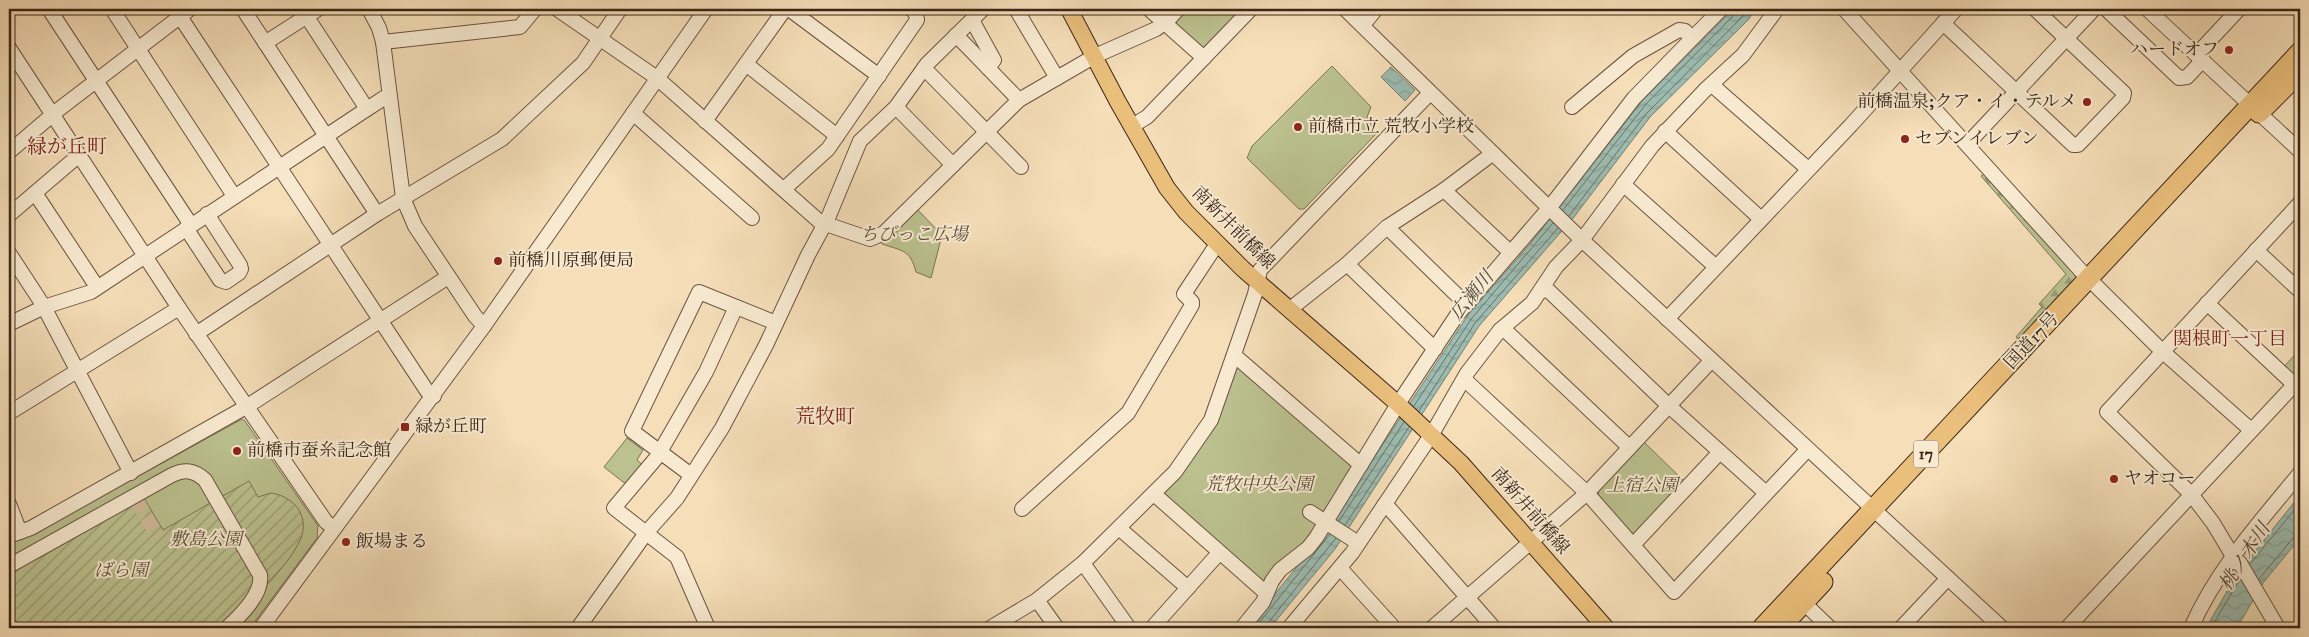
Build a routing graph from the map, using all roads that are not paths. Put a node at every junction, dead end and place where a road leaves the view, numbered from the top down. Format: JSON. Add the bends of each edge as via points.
{"nodes":[{"id":1,"x":49,"y":9,"type":"edge"},
{"id":2,"x":112,"y":9,"type":"edge"},
{"id":3,"x":243,"y":9,"type":"edge"},
{"id":4,"x":368,"y":9,"type":"edge"},
{"id":5,"x":535,"y":9,"type":"edge"},
{"id":6,"x":557,"y":9,"type":"edge"},
{"id":7,"x":620,"y":9,"type":"edge"},
{"id":8,"x":706,"y":9,"type":"edge"},
{"id":9,"x":787,"y":9,"type":"edge"},
{"id":10,"x":911,"y":9,"type":"edge"},
{"id":11,"x":983,"y":9,"type":"edge"},
{"id":12,"x":1016,"y":9,"type":"edge"},
{"id":13,"x":1069,"y":9,"type":"edge"},
{"id":14,"x":1150,"y":9,"type":"edge"},
{"id":15,"x":1178,"y":9,"type":"edge"},
{"id":16,"x":1251,"y":9,"type":"edge"},
{"id":17,"x":1345,"y":9,"type":"edge"},
{"id":18,"x":1376,"y":9,"type":"edge"},
{"id":19,"x":1721,"y":9,"type":"edge"},
{"id":20,"x":1777,"y":9,"type":"edge"},
{"id":21,"x":1845,"y":9,"type":"edge"},
{"id":22,"x":1855,"y":9,"type":"edge"},
{"id":23,"x":1956,"y":9,"type":"edge"},
{"id":24,"x":2035,"y":9,"type":"edge"},
{"id":25,"x":2094,"y":9,"type":"edge"},
{"id":26,"x":2106,"y":9,"type":"edge"},
{"id":27,"x":2147,"y":9,"type":"edge"},
{"id":28,"x":2239,"y":9,"type":"edge"},
{"id":29,"x":182,"y":11,"type":"edge"},
{"id":30,"x":312,"y":13,"type":"edge"},
{"id":31,"x":972,"y":20,"type":"junction"},
{"id":32,"x":1164,"y":23,"type":"junction"},
{"id":33,"x":1943,"y":23,"type":"junction"},
{"id":34,"x":1363,"y":25,"type":"junction"},
{"id":35,"x":956,"y":35,"type":"junction"},
{"id":36,"x":599,"y":38,"type":"junction"},
{"id":37,"x":1692,"y":38,"type":"junction"},
{"id":38,"x":2066,"y":39,"type":"junction"},
{"id":39,"x":383,"y":42,"type":"junction"},
{"id":40,"x":266,"y":43,"type":"junction"},
{"id":41,"x":9,"y":48,"type":"edge"},
{"id":42,"x":138,"y":48,"type":"junction"},
{"id":43,"x":2300,"y":52,"type":"edge"},
{"id":44,"x":1095,"y":56,"type":"junction"},
{"id":45,"x":2200,"y":57,"type":"junction"},
{"id":46,"x":1204,"y":58,"type":"junction"},
{"id":47,"x":746,"y":64,"type":"junction"},
{"id":48,"x":1902,"y":67,"type":"junction"},
{"id":49,"x":924,"y":68,"type":"junction"},
{"id":50,"x":988,"y":68,"type":"junction"},
{"id":51,"x":2300,"y":72,"type":"edge"},
{"id":52,"x":879,"y":76,"type":"junction"},
{"id":53,"x":656,"y":78,"type":"junction"},
{"id":54,"x":1057,"y":78,"type":"junction"},
{"id":55,"x":97,"y":81,"type":"junction"},
{"id":56,"x":1712,"y":85,"type":"junction"},
{"id":57,"x":2016,"y":92,"type":"junction"},
{"id":58,"x":1430,"y":93,"type":"junction"},
{"id":59,"x":390,"y":97,"type":"junction"},
{"id":60,"x":1019,"y":100,"type":"junction"},
{"id":61,"x":896,"y":107,"type":"junction"},
{"id":62,"x":1572,"y":107,"type":"dead end"},
{"id":63,"x":2255,"y":108,"type":"junction"},
{"id":64,"x":367,"y":109,"type":"junction"},
{"id":65,"x":633,"y":114,"type":"junction"},
{"id":66,"x":52,"y":116,"type":"junction"},
{"id":67,"x":705,"y":121,"type":"junction"},
{"id":68,"x":1132,"y":126,"type":"junction"},
{"id":69,"x":987,"y":131,"type":"junction"},
{"id":70,"x":1665,"y":132,"type":"junction"},
{"id":71,"x":326,"y":136,"type":"junction"},
{"id":72,"x":837,"y":136,"type":"junction"},
{"id":73,"x":1972,"y":139,"type":"junction"},
{"id":74,"x":2300,"y":151,"type":"edge"},
{"id":75,"x":9,"y":152,"type":"edge"},
{"id":76,"x":1492,"y":154,"type":"junction"},
{"id":77,"x":78,"y":156,"type":"junction"},
{"id":78,"x":953,"y":165,"type":"junction"},
{"id":79,"x":279,"y":167,"type":"junction"},
{"id":80,"x":1021,"y":167,"type":"dead end"},
{"id":81,"x":1808,"y":169,"type":"junction"},
{"id":82,"x":1623,"y":184,"type":"junction"},
{"id":83,"x":784,"y":189,"type":"junction"},
{"id":84,"x":1444,"y":190,"type":"junction"},
{"id":85,"x":35,"y":193,"type":"junction"},
{"id":86,"x":234,"y":196,"type":"junction"},
{"id":87,"x":403,"y":198,"type":"junction"},
{"id":88,"x":2300,"y":204,"type":"edge"},
{"id":89,"x":1551,"y":208,"type":"junction"},
{"id":90,"x":207,"y":214,"type":"junction"},
{"id":91,"x":377,"y":214,"type":"junction"},
{"id":92,"x":9,"y":215,"type":"edge"},
{"id":93,"x":752,"y":218,"type":"dead end"},
{"id":94,"x":1761,"y":219,"type":"junction"},
{"id":95,"x":824,"y":225,"type":"junction"},
{"id":96,"x":188,"y":227,"type":"junction"},
{"id":97,"x":1387,"y":227,"type":"junction"},
{"id":98,"x":1582,"y":240,"type":"junction"},
{"id":99,"x":1217,"y":244,"type":"junction"},
{"id":100,"x":331,"y":245,"type":"junction"},
{"id":101,"x":2256,"y":250,"type":"junction"},
{"id":102,"x":1510,"y":252,"type":"junction"},
{"id":103,"x":9,"y":253,"type":"edge"},
{"id":104,"x":145,"y":256,"type":"junction"},
{"id":105,"x":1347,"y":264,"type":"junction"},
{"id":106,"x":1716,"y":267,"type":"junction"},
{"id":107,"x":448,"y":277,"type":"junction"},
{"id":108,"x":1257,"y":281,"type":"junction"},
{"id":109,"x":2093,"y":283,"type":"junction"},
{"id":110,"x":97,"y":287,"type":"junction"},
{"id":111,"x":1541,"y":290,"type":"junction"},
{"id":112,"x":2300,"y":291,"type":"edge"},
{"id":113,"x":2207,"y":303,"type":"junction"},
{"id":114,"x":1466,"y":304,"type":"junction"},
{"id":115,"x":43,"y":305,"type":"junction"},
{"id":116,"x":736,"y":307,"type":"junction"},
{"id":117,"x":179,"y":308,"type":"junction"},
{"id":118,"x":1290,"y":310,"type":"junction"},
{"id":119,"x":9,"y":318,"type":"edge"},
{"id":120,"x":1667,"y":319,"type":"junction"},
{"id":121,"x":381,"y":322,"type":"junction"},
{"id":122,"x":9,"y":324,"type":"edge"},
{"id":123,"x":776,"y":324,"type":"junction"},
{"id":124,"x":484,"y":326,"type":"junction"},
{"id":125,"x":1500,"y":330,"type":"junction"},
{"id":126,"x":196,"y":334,"type":"junction"},
{"id":127,"x":1435,"y":349,"type":"junction"},
{"id":128,"x":2162,"y":351,"type":"junction"},
{"id":129,"x":1234,"y":355,"type":"junction"},
{"id":130,"x":1711,"y":361,"type":"junction"},
{"id":131,"x":78,"y":371,"type":"junction"},
{"id":132,"x":1464,"y":379,"type":"junction"},
{"id":133,"x":2297,"y":388,"type":"edge"},
{"id":134,"x":434,"y":396,"type":"junction"},
{"id":135,"x":1668,"y":406,"type":"junction"},
{"id":136,"x":246,"y":407,"type":"junction"},
{"id":137,"x":1401,"y":407,"type":"junction"},
{"id":138,"x":9,"y":413,"type":"edge"},
{"id":139,"x":1426,"y":429,"type":"junction"},
{"id":140,"x":2251,"y":430,"type":"junction"},
{"id":141,"x":1629,"y":447,"type":"junction"},
{"id":142,"x":1807,"y":450,"type":"junction"},
{"id":143,"x":1720,"y":452,"type":"junction"},
{"id":144,"x":659,"y":453,"type":"junction"},
{"id":145,"x":1361,"y":465,"type":"junction"},
{"id":146,"x":131,"y":472,"type":"junction"},
{"id":147,"x":2300,"y":473,"type":"edge"},
{"id":148,"x":691,"y":475,"type":"junction"},
{"id":149,"x":1587,"y":493,"type":"junction"},
{"id":150,"x":1766,"y":493,"type":"junction"},
{"id":151,"x":1154,"y":494,"type":"junction"},
{"id":152,"x":2191,"y":494,"type":"junction"},
{"id":153,"x":9,"y":504,"type":"edge"},
{"id":154,"x":1384,"y":505,"type":"junction"},
{"id":155,"x":1022,"y":509,"type":"dead end"},
{"id":156,"x":1310,"y":512,"type":"dead end"},
{"id":157,"x":1878,"y":514,"type":"junction"},
{"id":158,"x":1327,"y":523,"type":"junction"},
{"id":159,"x":334,"y":528,"type":"junction"},
{"id":160,"x":1120,"y":528,"type":"junction"},
{"id":161,"x":646,"y":533,"type":"junction"},
{"id":162,"x":14,"y":534,"type":"edge"},
{"id":163,"x":1349,"y":537,"type":"dead end"},
{"id":164,"x":1530,"y":541,"type":"junction"},
{"id":165,"x":1632,"y":545,"type":"junction"},
{"id":166,"x":1219,"y":552,"type":"junction"},
{"id":167,"x":2236,"y":559,"type":"junction"},
{"id":168,"x":1083,"y":563,"type":"junction"},
{"id":169,"x":9,"y":566,"type":"edge"},
{"id":170,"x":1340,"y":568,"type":"junction"},
{"id":171,"x":1948,"y":578,"type":"junction"},
{"id":172,"x":1188,"y":588,"type":"junction"},
{"id":173,"x":1266,"y":593,"type":"junction"},
{"id":174,"x":1467,"y":597,"type":"junction"},
{"id":175,"x":1037,"y":600,"type":"junction"},
{"id":176,"x":1804,"y":603,"type":"junction"},
{"id":177,"x":1906,"y":627,"type":"edge"},
{"id":178,"x":227,"y":628,"type":"edge"},
{"id":179,"x":261,"y":628,"type":"edge"},
{"id":180,"x":578,"y":628,"type":"edge"},
{"id":181,"x":708,"y":628,"type":"edge"},
{"id":182,"x":990,"y":628,"type":"edge"},
{"id":183,"x":1057,"y":628,"type":"edge"},
{"id":184,"x":1129,"y":628,"type":"edge"},
{"id":185,"x":1152,"y":628,"type":"edge"},
{"id":186,"x":1242,"y":628,"type":"edge"},
{"id":187,"x":1289,"y":628,"type":"edge"},
{"id":188,"x":1394,"y":628,"type":"edge"},
{"id":189,"x":1432,"y":628,"type":"edge"},
{"id":190,"x":1494,"y":628,"type":"edge"},
{"id":191,"x":1606,"y":628,"type":"edge"},
{"id":192,"x":1762,"y":628,"type":"edge"},
{"id":193,"x":1780,"y":628,"type":"edge"},
{"id":194,"x":1830,"y":628,"type":"edge"},
{"id":195,"x":2002,"y":628,"type":"edge"},
{"id":196,"x":2067,"y":628,"type":"edge"},
{"id":197,"x":2190,"y":628,"type":"edge"},
{"id":198,"x":2278,"y":628,"type":"edge"}],
"edges":[{"from":1,"to":55,"type":"street"},
{"from":2,"to":42,"type":"street"},
{"from":3,"to":40,"type":"street"},
{"from":4,"to":39,"type":"street"},
{"from":5,"to":39,"type":"street","via":[[520,27]]},
{"from":6,"to":36,"type":"street"},
{"from":7,"to":36,"type":"street"},
{"from":8,"to":53,"type":"street"},
{"from":9,"to":47,"type":"street"},
{"from":9,"to":52,"type":"street"},
{"from":10,"to":52,"type":"street","via":[[916,12],[917,20]]},
{"from":11,"to":31,"type":"street"},
{"from":12,"to":54,"type":"street"},
{"from":13,"to":44,"type":"main road","name":"南新井前橋線"},
{"from":14,"to":32,"type":"street"},
{"from":15,"to":32,"type":"street"},
{"from":16,"to":46,"type":"street"},
{"from":17,"to":34,"type":"street"},
{"from":18,"to":34,"type":"street"},
{"from":19,"to":37,"type":"street"},
{"from":20,"to":56,"type":"street","via":[[1743,55]]},
{"from":21,"to":48,"type":"street"},
{"from":22,"to":48,"type":"street"},
{"from":23,"to":33,"type":"street"},
{"from":24,"to":38,"type":"street"},
{"from":25,"to":38,"type":"street"},
{"from":26,"to":45,"type":"street","via":[[2182,79],[2187,77]]},
{"from":27,"to":45,"type":"street"},
{"from":28,"to":45,"type":"street"},
{"from":29,"to":42,"type":"street"},
{"from":29,"to":79,"type":"street"},
{"from":30,"to":40,"type":"street"},
{"from":30,"to":64,"type":"street"},
{"from":31,"to":35,"type":"street"},
{"from":31,"to":50,"type":"street","via":[[994,60]]},
{"from":32,"to":44,"type":"street"},
{"from":32,"to":46,"type":"street"},
{"from":33,"to":48,"type":"street"},
{"from":33,"to":57,"type":"street"},
{"from":34,"to":58,"type":"street"},
{"from":35,"to":49,"type":"street"},
{"from":35,"to":50,"type":"street"},
{"from":36,"to":53,"type":"street"},
{"from":36,"to":87,"type":"street","via":[[582,63],[506,136]]},
{"from":37,"to":62,"type":"street","via":[[1679,30],[1638,53]]},
{"from":37,"to":89,"type":"street","via":[[1634,98]]},
{"from":38,"to":57,"type":"street"},
{"from":38,"to":57,"type":"street","via":[[2124,95],[2080,144],[2073,145]]},
{"from":39,"to":59,"type":"street"},
{"from":40,"to":71,"type":"street"},
{"from":41,"to":66,"type":"street"},
{"from":42,"to":55,"type":"street"},
{"from":42,"to":86,"type":"street"},
{"from":43,"to":63,"type":"highway","name":"国道17号","number":"17"},
{"from":44,"to":54,"type":"street"},
{"from":44,"to":68,"type":"main road","name":"南新井前橋線"},
{"from":45,"to":63,"type":"street"},
{"from":46,"to":68,"type":"street","via":[[1147,117]]},
{"from":47,"to":67,"type":"street"},
{"from":47,"to":72,"type":"street"},
{"from":48,"to":73,"type":"street"},
{"from":48,"to":81,"type":"street"},
{"from":48,"to":109,"type":"street"},
{"from":49,"to":61,"type":"street"},
{"from":49,"to":69,"type":"street"},
{"from":50,"to":60,"type":"street"},
{"from":51,"to":63,"type":"highway","name":"国道17号","number":"17"},
{"from":52,"to":72,"type":"street"},
{"from":53,"to":65,"type":"street"},
{"from":53,"to":67,"type":"street"},
{"from":54,"to":60,"type":"street"},
{"from":55,"to":66,"type":"street"},
{"from":55,"to":96,"type":"street"},
{"from":56,"to":70,"type":"street"},
{"from":56,"to":81,"type":"street"},
{"from":57,"to":73,"type":"street"},
{"from":58,"to":76,"type":"street"},
{"from":58,"to":108,"type":"street","via":[[1265,264]]},
{"from":59,"to":64,"type":"street"},
{"from":59,"to":87,"type":"street"},
{"from":60,"to":69,"type":"street"},
{"from":61,"to":78,"type":"street"},
{"from":61,"to":95,"type":"street","via":[[860,141]]},
{"from":63,"to":74,"type":"street"},
{"from":63,"to":109,"type":"highway","name":"国道17号","number":"17"},
{"from":64,"to":71,"type":"street"},
{"from":65,"to":93,"type":"street"},
{"from":65,"to":124,"type":"street"},
{"from":66,"to":75,"type":"street"},
{"from":66,"to":77,"type":"street"},
{"from":67,"to":83,"type":"street"},
{"from":68,"to":99,"type":"main road","name":"南新井前橋線","via":[[1167,188]]},
{"from":69,"to":78,"type":"street"},
{"from":69,"to":80,"type":"street"},
{"from":70,"to":82,"type":"street"},
{"from":70,"to":94,"type":"street"},
{"from":71,"to":79,"type":"street"},
{"from":71,"to":91,"type":"street"},
{"from":72,"to":83,"type":"street","via":[[824,153]]},
{"from":73,"to":109,"type":"street","via":[[2042,218]]},
{"from":76,"to":84,"type":"street"},
{"from":76,"to":89,"type":"street"},
{"from":77,"to":85,"type":"street"},
{"from":77,"to":104,"type":"street"},
{"from":78,"to":95,"type":"street","via":[[878,237],[865,238]]},
{"from":79,"to":86,"type":"street"},
{"from":79,"to":100,"type":"street"},
{"from":81,"to":94,"type":"street"},
{"from":82,"to":98,"type":"street"},
{"from":82,"to":106,"type":"street"},
{"from":83,"to":95,"type":"street"},
{"from":84,"to":97,"type":"street"},
{"from":84,"to":102,"type":"street"},
{"from":85,"to":92,"type":"street"},
{"from":85,"to":110,"type":"street"},
{"from":86,"to":90,"type":"street"},
{"from":87,"to":91,"type":"street"},
{"from":87,"to":107,"type":"street","via":[[415,226]]},
{"from":88,"to":101,"type":"street"},
{"from":89,"to":98,"type":"street"},
{"from":89,"to":102,"type":"street"},
{"from":90,"to":96,"type":"street"},
{"from":90,"to":96,"type":"street","via":[[240,265],[240,272],[232,278],[226,282],[220,280]]},
{"from":91,"to":100,"type":"street"},
{"from":94,"to":106,"type":"street"},
{"from":95,"to":123,"type":"street"},
{"from":96,"to":104,"type":"street"},
{"from":97,"to":105,"type":"street"},
{"from":97,"to":114,"type":"street"},
{"from":98,"to":111,"type":"street","via":[[1556,266]]},
{"from":98,"to":120,"type":"street"},
{"from":99,"to":108,"type":"main road","name":"南新井前橋線"},
{"from":99,"to":155,"type":"street","via":[[1184,294],[1193,304],[1189,312],[1128,413]]},
{"from":100,"to":121,"type":"street"},
{"from":100,"to":126,"type":"street"},
{"from":101,"to":112,"type":"street"},
{"from":101,"to":113,"type":"street"},
{"from":102,"to":114,"type":"street"},
{"from":103,"to":115,"type":"street"},
{"from":104,"to":110,"type":"street"},
{"from":104,"to":117,"type":"street"},
{"from":105,"to":118,"type":"street"},
{"from":105,"to":127,"type":"street"},
{"from":106,"to":120,"type":"street"},
{"from":107,"to":121,"type":"street"},
{"from":107,"to":124,"type":"street"},
{"from":108,"to":118,"type":"main road","name":"南新井前橋線"},
{"from":108,"to":129,"type":"street"},
{"from":109,"to":128,"type":"street"},
{"from":109,"to":157,"type":"highway","name":"国道17号","number":"17"},
{"from":110,"to":115,"type":"street"},
{"from":111,"to":125,"type":"street","via":[[1532,303]]},
{"from":111,"to":135,"type":"street","via":[[1549,291]]},
{"from":113,"to":128,"type":"street"},
{"from":113,"to":133,"type":"street"},
{"from":114,"to":127,"type":"street"},
{"from":115,"to":119,"type":"street"},
{"from":115,"to":122,"type":"street"},
{"from":115,"to":131,"type":"street"},
{"from":116,"to":123,"type":"street"},
{"from":116,"to":144,"type":"street","via":[[706,372]]},
{"from":116,"to":144,"type":"street","via":[[699,292],[632,431]]},
{"from":117,"to":126,"type":"street"},
{"from":117,"to":131,"type":"street"},
{"from":118,"to":137,"type":"main road","name":"南新井前橋線"},
{"from":120,"to":130,"type":"street"},
{"from":121,"to":134,"type":"street"},
{"from":121,"to":136,"type":"street"},
{"from":123,"to":148,"type":"street","via":[[730,414]]},
{"from":124,"to":134,"type":"street"},
{"from":125,"to":132,"type":"street"},
{"from":125,"to":141,"type":"street","via":[[1506,332]]},
{"from":126,"to":136,"type":"street"},
{"from":127,"to":137,"type":"street"},
{"from":128,"to":140,"type":"street"},
{"from":128,"to":152,"type":"street","via":[[2107,412]]},
{"from":129,"to":145,"type":"street"},
{"from":129,"to":151,"type":"street","via":[[1208,425],[1175,472]]},
{"from":130,"to":135,"type":"street"},
{"from":130,"to":142,"type":"street"},
{"from":131,"to":138,"type":"street"},
{"from":131,"to":146,"type":"street"},
{"from":132,"to":139,"type":"street"},
{"from":132,"to":149,"type":"street"},
{"from":133,"to":140,"type":"street"},
{"from":134,"to":159,"type":"street"},
{"from":135,"to":141,"type":"street"},
{"from":135,"to":143,"type":"street"},
{"from":136,"to":146,"type":"street"},
{"from":136,"to":159,"type":"street","via":[[326,522]]},
{"from":137,"to":139,"type":"main road","name":"南新井前橋線"},
{"from":137,"to":145,"type":"street"},
{"from":139,"to":154,"type":"street"},
{"from":139,"to":164,"type":"main road","name":"南新井前橋線","via":[[1466,468]]},
{"from":140,"to":152,"type":"street"},
{"from":141,"to":149,"type":"street"},
{"from":142,"to":150,"type":"street"},
{"from":142,"to":157,"type":"street"},
{"from":143,"to":150,"type":"street"},
{"from":143,"to":165,"type":"street"},
{"from":144,"to":148,"type":"street"},
{"from":144,"to":161,"type":"street","via":[[614,508]]},
{"from":145,"to":158,"type":"street"},
{"from":146,"to":162,"type":"street"},
{"from":147,"to":167,"type":"street"},
{"from":148,"to":161,"type":"street","via":[[677,498]]},
{"from":149,"to":164,"type":"street"},
{"from":149,"to":165,"type":"street"},
{"from":150,"to":165,"type":"street","via":[[1674,592]]},
{"from":151,"to":160,"type":"street"},
{"from":151,"to":166,"type":"street"},
{"from":152,"to":167,"type":"street"},
{"from":152,"to":196,"type":"street"},
{"from":153,"to":162,"type":"street"},
{"from":154,"to":170,"type":"street"},
{"from":154,"to":174,"type":"street"},
{"from":156,"to":158,"type":"street"},
{"from":157,"to":171,"type":"street"},
{"from":157,"to":176,"type":"highway","name":"国道17号","number":"17"},
{"from":157,"to":192,"type":"highway","name":"国道17号","number":"17"},
{"from":158,"to":163,"type":"street"},
{"from":158,"to":173,"type":"street","via":[[1308,548],[1280,570]]},
{"from":159,"to":179,"type":"street"},
{"from":160,"to":168,"type":"street"},
{"from":160,"to":172,"type":"street"},
{"from":161,"to":180,"type":"street"},
{"from":161,"to":181,"type":"street","via":[[677,557]]},
{"from":164,"to":174,"type":"street"},
{"from":164,"to":191,"type":"main road","name":"南新井前橋線"},
{"from":166,"to":172,"type":"street"},
{"from":166,"to":173,"type":"street"},
{"from":167,"to":197,"type":"street","via":[[2206,595]]},
{"from":167,"to":198,"type":"street"},
{"from":168,"to":175,"type":"street"},
{"from":168,"to":184,"type":"street"},
{"from":169,"to":178,"type":"street","via":[[172,475],[191,471],[205,480],[260,575],[257,593]]},
{"from":170,"to":187,"type":"street"},
{"from":170,"to":188,"type":"street"},
{"from":171,"to":177,"type":"street"},
{"from":171,"to":195,"type":"street"},
{"from":172,"to":185,"type":"street"},
{"from":173,"to":186,"type":"street"},
{"from":174,"to":189,"type":"street"},
{"from":174,"to":190,"type":"street"},
{"from":175,"to":182,"type":"street"},
{"from":175,"to":183,"type":"street"},
{"from":176,"to":193,"type":"highway","name":"国道17号","number":"17"},
{"from":176,"to":194,"type":"street"}]}
